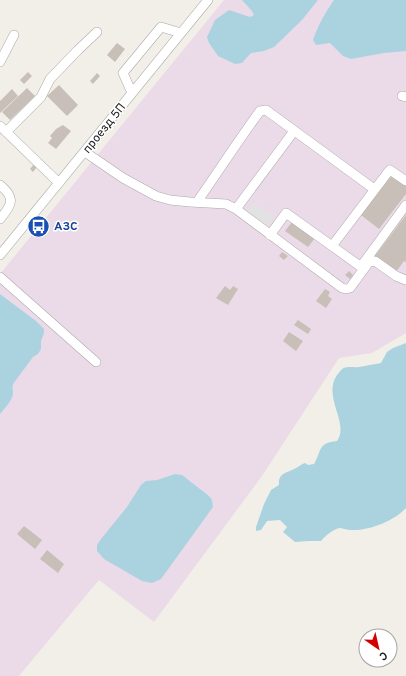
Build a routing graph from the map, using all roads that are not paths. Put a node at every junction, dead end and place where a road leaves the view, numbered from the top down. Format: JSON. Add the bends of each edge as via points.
{"nodes":[{"id":1,"x":208,"y":0,"type":"edge"},
{"id":2,"x":97,"y":32,"type":"dead end"},
{"id":3,"x":181,"y":33,"type":"junction"},
{"id":4,"x":14,"y":35,"type":"dead end"},
{"id":5,"x":0,"y":62,"type":"edge"},
{"id":6,"x":132,"y":93,"type":"junction"},
{"id":7,"x":3,"y":129,"type":"edge"},
{"id":8,"x":294,"y":131,"type":"junction"},
{"id":9,"x":85,"y":152,"type":"junction"},
{"id":10,"x":406,"y":181,"type":"edge"},
{"id":11,"x":59,"y":182,"type":"junction"},
{"id":12,"x":0,"y":185,"type":"edge"},
{"id":13,"x":374,"y":189,"type":"junction"},
{"id":14,"x":196,"y":202,"type":"junction"},
{"id":15,"x":406,"y":205,"type":"edge"},
{"id":16,"x":236,"y":209,"type":"junction"},
{"id":17,"x":0,"y":219,"type":"edge"},
{"id":18,"x":270,"y":235,"type":"junction"},
{"id":19,"x":332,"y":246,"type":"junction"},
{"id":20,"x":0,"y":255,"type":"edge"},
{"id":21,"x":362,"y":268,"type":"junction"},
{"id":22,"x":0,"y":277,"type":"edge"},
{"id":23,"x":406,"y":280,"type":"edge"},
{"id":24,"x":96,"y":362,"type":"dead end"}],
"edges":[{"from":1,"to":3,"type":"street","name":"проезд 5П"},
{"from":2,"to":7,"type":"street","via":[[50,79],[41,97]]},
{"from":3,"to":6,"type":"street","name":"проезд 5П"},
{"from":3,"to":6,"type":"street","via":[[160,27],[146,44],[123,73]]},
{"from":4,"to":5,"type":"street"},
{"from":6,"to":9,"type":"street","name":"проезд 5П"},
{"from":7,"to":11,"type":"street"},
{"from":8,"to":13,"type":"street"},
{"from":8,"to":14,"type":"street","via":[[266,110],[260,111]]},
{"from":8,"to":16,"type":"street"},
{"from":9,"to":11,"type":"street","name":"проезд 5П"},
{"from":9,"to":14,"type":"street","via":[[122,178],[156,196]]},
{"from":10,"to":13,"type":"street","via":[[390,170]]},
{"from":11,"to":20,"type":"street","name":"проезд 5П"},
{"from":12,"to":17,"type":"street","via":[[11,198]]},
{"from":13,"to":19,"type":"street"},
{"from":14,"to":16,"type":"street","via":[[226,204]]},
{"from":15,"to":21,"type":"street"},
{"from":16,"to":18,"type":"street"},
{"from":18,"to":19,"type":"street","via":[[286,213]]},
{"from":18,"to":21,"type":"street","via":[[342,288],[350,288]]},
{"from":19,"to":21,"type":"street"},
{"from":21,"to":23,"type":"street","via":[[370,262],[375,262]]},
{"from":22,"to":24,"type":"street"}]}
